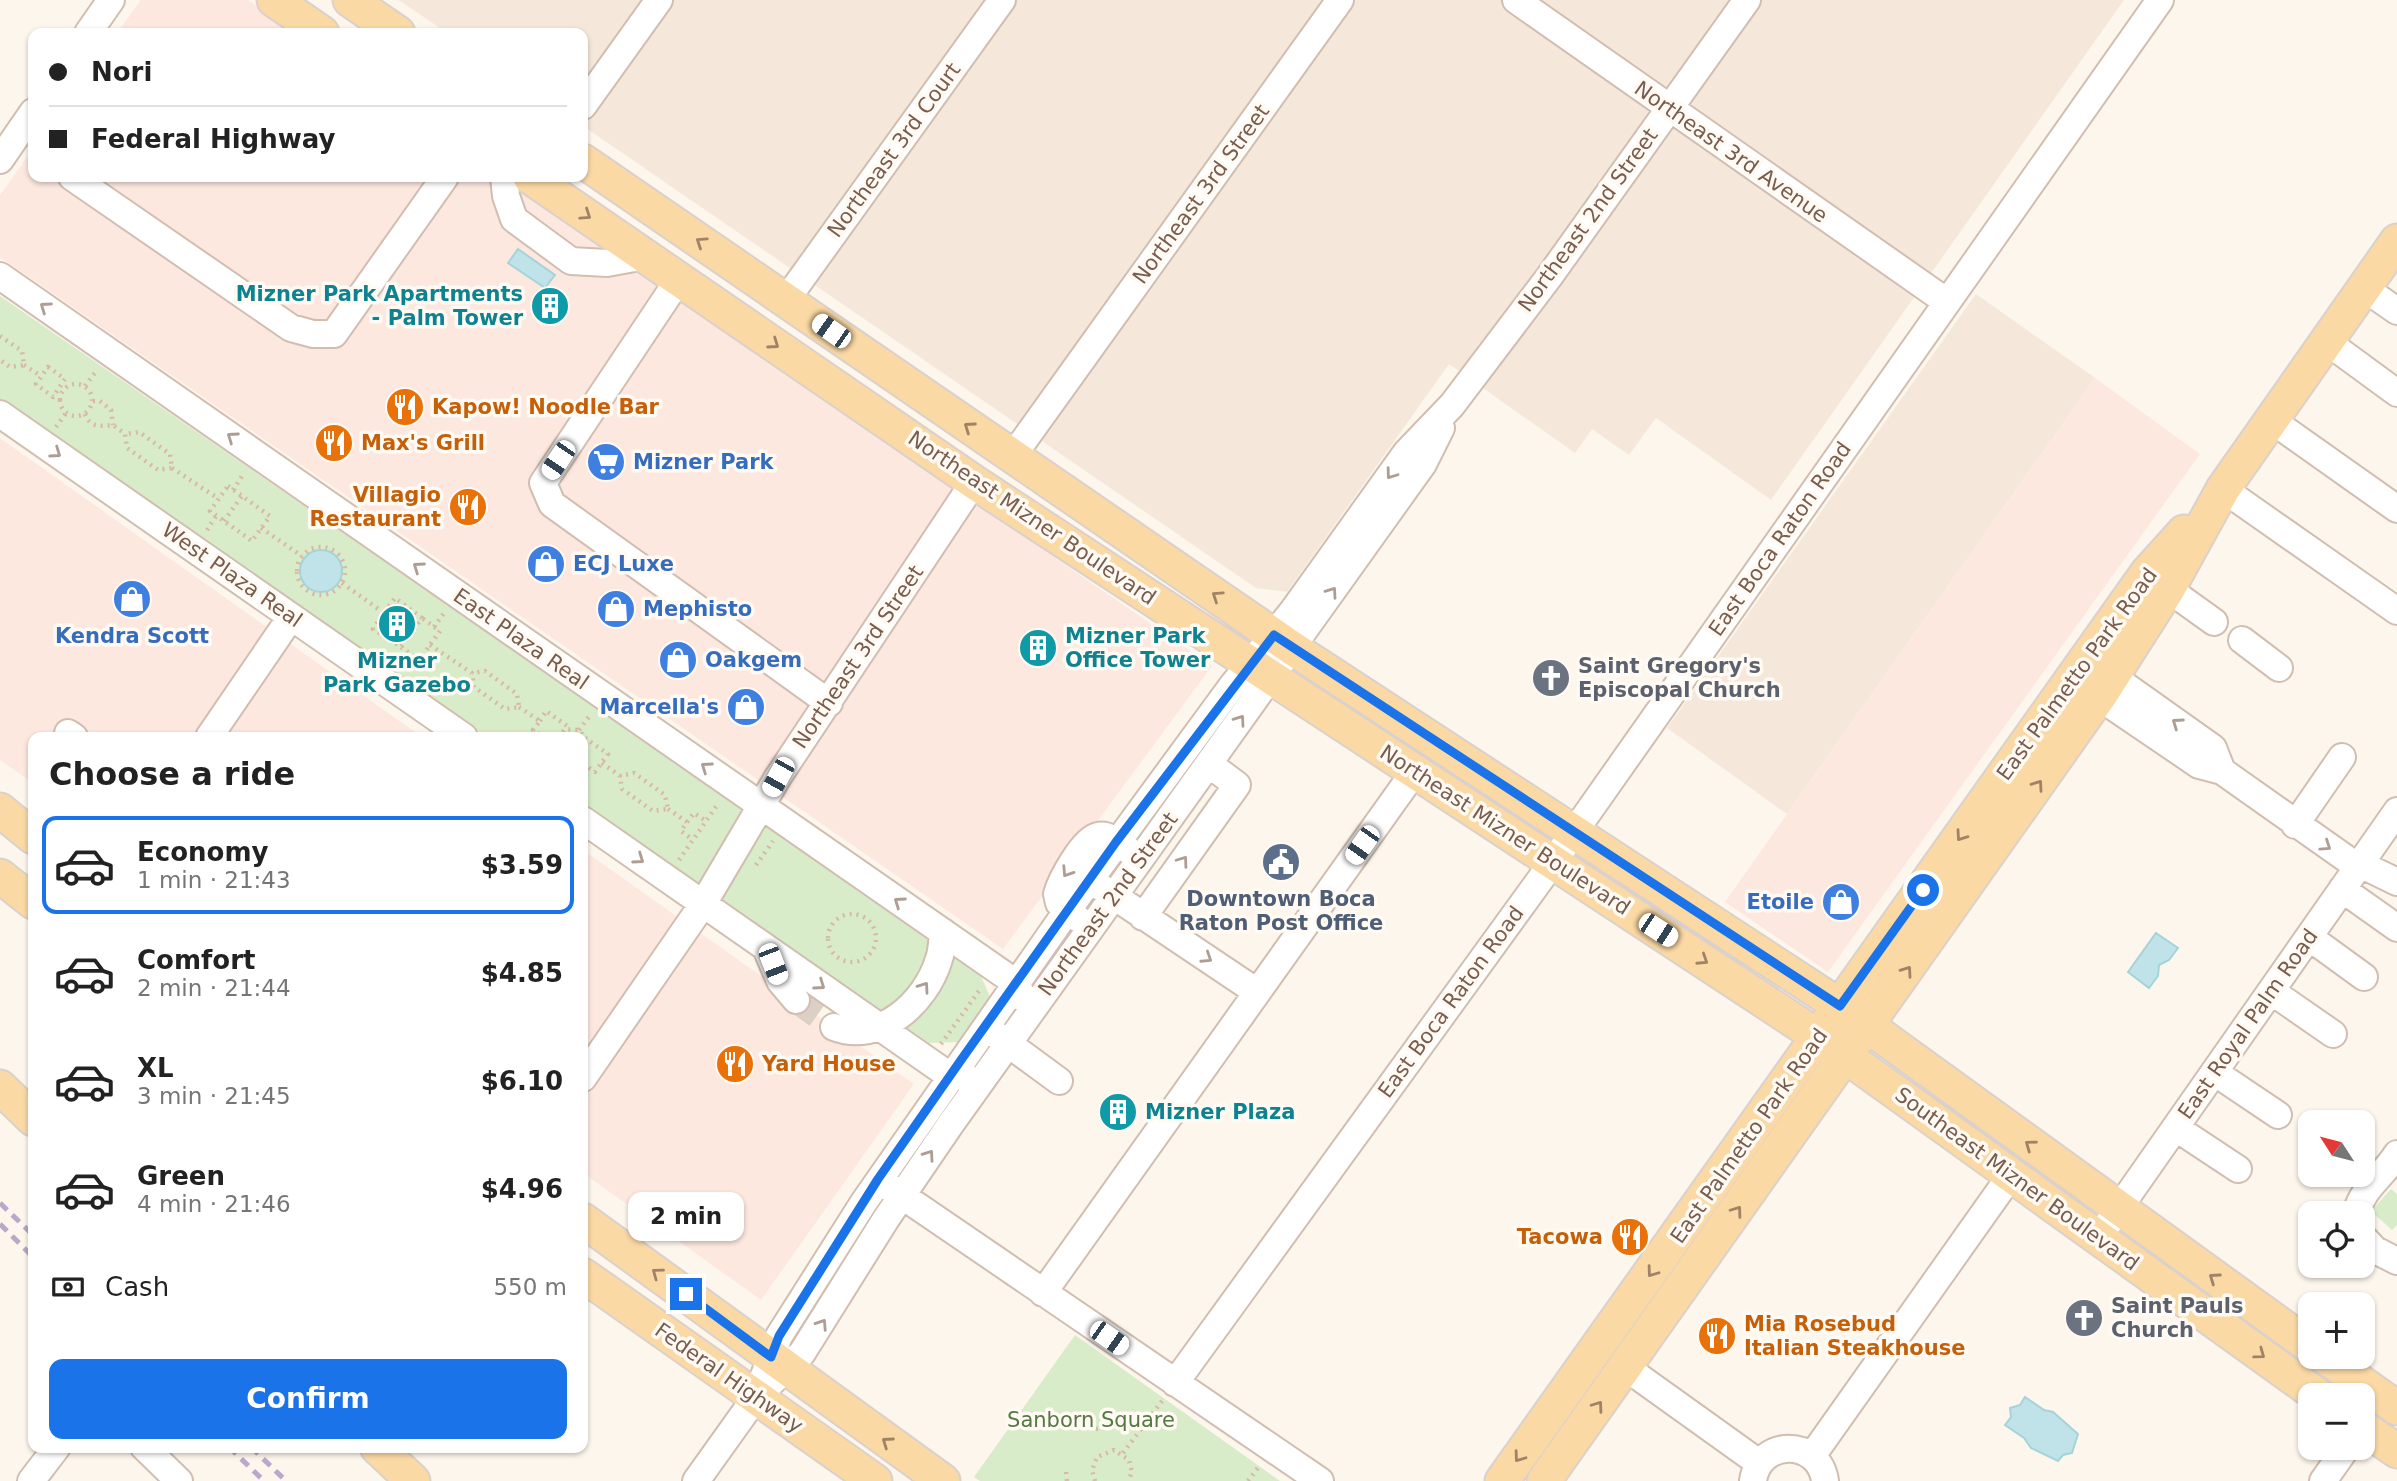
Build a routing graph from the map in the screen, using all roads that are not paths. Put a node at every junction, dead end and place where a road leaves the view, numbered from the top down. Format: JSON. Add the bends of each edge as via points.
{"nodes":[{"id":1,"x":111,"y":0,"type":"edge"},
{"id":2,"x":274,"y":0,"type":"edge"},
{"id":3,"x":350,"y":0,"type":"edge"},
{"id":4,"x":659,"y":0,"type":"edge"},
{"id":5,"x":1002,"y":0,"type":"edge"},
{"id":6,"x":1340,"y":0,"type":"edge"},
{"id":7,"x":1516,"y":0,"type":"edge"},
{"id":8,"x":1747,"y":0,"type":"edge"},
{"id":9,"x":2160,"y":0,"type":"edge"},
{"id":10,"x":91,"y":28,"type":"edge"},
{"id":11,"x":315,"y":28,"type":"edge"},
{"id":12,"x":391,"y":28,"type":"edge"},
{"id":13,"x":588,"y":99,"type":"edge"},
{"id":14,"x":1669,"y":108,"type":"junction"},
{"id":15,"x":24,"y":144,"type":"edge"},
{"id":16,"x":0,"y":160,"type":"edge"},
{"id":17,"x":588,"y":165,"type":"edge"},
{"id":18,"x":588,"y":180,"type":"edge"},
{"id":19,"x":79,"y":182,"type":"edge"},
{"id":20,"x":441,"y":182,"type":"edge"},
{"id":21,"x":505,"y":182,"type":"edge"},
{"id":22,"x":537,"y":182,"type":"edge"},
{"id":23,"x":621,"y":188,"type":"junction"},
{"id":24,"x":2397,"y":241,"type":"edge"},
{"id":25,"x":645,"y":256,"type":"junction"},
{"id":26,"x":0,"y":276,"type":"edge"},
{"id":27,"x":679,"y":279,"type":"junction"},
{"id":28,"x":2364,"y":288,"type":"junction"},
{"id":29,"x":786,"y":300,"type":"junction"},
{"id":30,"x":1947,"y":302,"type":"junction"},
{"id":31,"x":2397,"y":311,"type":"edge"},
{"id":32,"x":2326,"y":341,"type":"junction"},
{"id":33,"x":2397,"y":393,"type":"edge"},
{"id":34,"x":0,"y":414,"type":"edge"},
{"id":35,"x":2270,"y":419,"type":"junction"},
{"id":36,"x":1012,"y":457,"type":"junction"},
{"id":37,"x":974,"y":482,"type":"junction"},
{"id":38,"x":2223,"y":489,"type":"junction"},
{"id":39,"x":2397,"y":509,"type":"edge"},
{"id":40,"x":2168,"y":589,"type":"junction"},
{"id":41,"x":2397,"y":611,"type":"edge"},
{"id":42,"x":291,"y":617,"type":"junction"},
{"id":43,"x":2214,"y":622,"type":"dead end"},
{"id":44,"x":2242,"y":640,"type":"dead end"},
{"id":45,"x":1283,"y":641,"type":"junction"},
{"id":46,"x":2279,"y":667,"type":"dead end"},
{"id":47,"x":1261,"y":670,"type":"junction"},
{"id":48,"x":2106,"y":687,"type":"junction"},
{"id":49,"x":829,"y":703,"type":"junction"},
{"id":50,"x":212,"y":732,"type":"edge"},
{"id":51,"x":457,"y":732,"type":"edge"},
{"id":52,"x":2342,"y":757,"type":"dead end"},
{"id":53,"x":1209,"y":764,"type":"junction"},
{"id":54,"x":1415,"y":771,"type":"junction"},
{"id":55,"x":762,"y":806,"type":"junction"},
{"id":56,"x":0,"y":810,"type":"edge"},
{"id":57,"x":2397,"y":811,"type":"edge"},
{"id":58,"x":588,"y":823,"type":"edge"},
{"id":59,"x":2295,"y":825,"type":"junction"},
{"id":60,"x":28,"y":832,"type":"edge"},
{"id":61,"x":1573,"y":832,"type":"junction"},
{"id":62,"x":1116,"y":842,"type":"junction"},
{"id":63,"x":1141,"y":859,"type":"junction"},
{"id":64,"x":1553,"y":862,"type":"junction"},
{"id":65,"x":2359,"y":865,"type":"junction"},
{"id":66,"x":0,"y":876,"type":"edge"},
{"id":67,"x":1090,"y":879,"type":"junction"},
{"id":68,"x":2397,"y":883,"type":"edge"},
{"id":69,"x":2342,"y":889,"type":"junction"},
{"id":70,"x":1114,"y":896,"type":"junction"},
{"id":71,"x":28,"y":898,"type":"edge"},
{"id":72,"x":704,"y":904,"type":"junction"},
{"id":73,"x":1067,"y":911,"type":"junction"},
{"id":74,"x":1143,"y":916,"type":"junction"},
{"id":75,"x":2397,"y":928,"type":"edge"},
{"id":76,"x":1090,"y":929,"type":"junction"},
{"id":77,"x":943,"y":932,"type":"junction"},
{"id":78,"x":2309,"y":937,"type":"junction"},
{"id":79,"x":766,"y":948,"type":"junction"},
{"id":80,"x":2364,"y":977,"type":"dead end"},
{"id":81,"x":1016,"y":983,"type":"junction"},
{"id":82,"x":1257,"y":992,"type":"junction"},
{"id":83,"x":2270,"y":992,"type":"junction"},
{"id":84,"x":796,"y":1000,"type":"tunnel mouth"},
{"id":85,"x":1840,"y":1006,"type":"junction"},
{"id":86,"x":1030,"y":1013,"type":"junction"},
{"id":87,"x":1868,"y":1026,"type":"junction"},
{"id":88,"x":834,"y":1027,"type":"tunnel mouth"},
{"id":89,"x":985,"y":1027,"type":"junction"},
{"id":90,"x":881,"y":1028,"type":"junction"},
{"id":91,"x":2333,"y":1034,"type":"dead end"},
{"id":92,"x":1819,"y":1037,"type":"junction"},
{"id":93,"x":1008,"y":1044,"type":"junction"},
{"id":94,"x":1847,"y":1056,"type":"junction"},
{"id":95,"x":588,"y":1071,"type":"edge"},
{"id":96,"x":2214,"y":1072,"type":"junction"},
{"id":97,"x":950,"y":1076,"type":"junction"},
{"id":98,"x":984,"y":1077,"type":"junction"},
{"id":99,"x":1059,"y":1082,"type":"dead end"},
{"id":100,"x":0,"y":1087,"type":"edge"},
{"id":101,"x":28,"y":1114,"type":"edge"},
{"id":102,"x":2278,"y":1115,"type":"dead end"},
{"id":103,"x":2176,"y":1128,"type":"junction"},
{"id":104,"x":2397,"y":1153,"type":"edge"},
{"id":105,"x":2238,"y":1169,"type":"dead end"},
{"id":106,"x":2011,"y":1175,"type":"junction"},
{"id":107,"x":878,"y":1179,"type":"junction"},
{"id":108,"x":901,"y":1195,"type":"junction"},
{"id":109,"x":2362,"y":1201,"type":"edge"},
{"id":110,"x":2118,"y":1210,"type":"junction"},
{"id":111,"x":588,"y":1224,"type":"edge"},
{"id":112,"x":2098,"y":1238,"type":"junction"},
{"id":113,"x":2375,"y":1250,"type":"edge"},
{"id":114,"x":2397,"y":1261,"type":"edge"},
{"id":115,"x":588,"y":1279,"type":"edge"},
{"id":116,"x":1043,"y":1293,"type":"junction"},
{"id":117,"x":2298,"y":1338,"type":"edge"},
{"id":118,"x":779,"y":1363,"type":"junction"},
{"id":119,"x":1625,"y":1367,"type":"junction"},
{"id":120,"x":2346,"y":1369,"type":"edge"},
{"id":121,"x":1175,"y":1383,"type":"junction"},
{"id":122,"x":2300,"y":1383,"type":"edge"},
{"id":123,"x":2392,"y":1396,"type":"edge"},
{"id":124,"x":756,"y":1397,"type":"junction"},
{"id":125,"x":2375,"y":1413,"type":"edge"},
{"id":126,"x":2375,"y":1435,"type":"edge"},
{"id":127,"x":2397,"y":1451,"type":"edge"},
{"id":128,"x":52,"y":1453,"type":"edge"},
{"id":129,"x":150,"y":1453,"type":"edge"},
{"id":130,"x":383,"y":1453,"type":"edge"},
{"id":131,"x":1812,"y":1456,"type":"junction"},
{"id":132,"x":2338,"y":1460,"type":"edge"},
{"id":133,"x":1756,"y":1472,"type":"edge"},
{"id":134,"x":31,"y":1481,"type":"edge"},
{"id":135,"x":178,"y":1481,"type":"edge"},
{"id":136,"x":413,"y":1481,"type":"edge"},
{"id":137,"x":696,"y":1481,"type":"edge"},
{"id":138,"x":875,"y":1481,"type":"edge"},
{"id":139,"x":943,"y":1481,"type":"edge"},
{"id":140,"x":1320,"y":1481,"type":"edge"},
{"id":141,"x":1502,"y":1481,"type":"edge"},
{"id":142,"x":1544,"y":1481,"type":"edge"},
{"id":143,"x":1825,"y":1481,"type":"edge"},
{"id":144,"x":2323,"y":1481,"type":"edge"}],
"edges":[{"from":1,"to":10,"type":"street"},
{"from":2,"to":11,"type":"main road"},
{"from":3,"to":12,"type":"main road"},
{"from":4,"to":13,"type":"street"},
{"from":5,"to":29,"type":"street","name":"Northeast 3rd Court"},
{"from":6,"to":36,"type":"street","name":"Northeast 3rd Street"},
{"from":7,"to":14,"type":"street","name":"Northeast 3rd Avenue"},
{"from":8,"to":14,"type":"street","name":"Northeast 2nd Street"},
{"from":9,"to":30,"type":"street","name":"East Boca Raton Road"},
{"from":14,"to":30,"type":"street","name":"Northeast 3rd Avenue"},
{"from":14,"to":45,"type":"street","name":"Northeast 2nd Street","via":[[1452,405],[1423,464],[1381,505]]},
{"from":15,"to":16,"type":"street"},
{"from":17,"to":23,"type":"main road","name":"Northeast Mizner Boulevard"},
{"from":18,"to":23,"type":"main road"},
{"from":19,"to":20,"type":"street","via":[[291,327],[313,334],[334,334]]},
{"from":21,"to":25,"type":"street","via":[[514,219],[571,261],[607,263]]},
{"from":22,"to":25,"type":"main road","name":"Northeast Mizner Boulevard","one_way":true},
{"from":29,"to":23,"type":"main road","name":"Northeast Mizner Boulevard","one_way":true},
{"from":24,"to":28,"type":"main road","name":"East Palmetto Park Road"},
{"from":25,"to":27,"type":"main road","name":"Northeast Mizner Boulevard"},
{"from":55,"to":26,"type":"street","name":"East Plaza Real","one_way":true},
{"from":27,"to":29,"type":"main road","via":[[695,274]]},
{"from":27,"to":37,"type":"main road","name":"Northeast Mizner Boulevard","one_way":true},
{"from":27,"to":49,"type":"street","via":[[543,483],[546,496]]},
{"from":28,"to":31,"type":"street"},
{"from":28,"to":32,"type":"main road","name":"East Palmetto Park Road"},
{"from":36,"to":29,"type":"main road","name":"Northeast Mizner Boulevard","one_way":true},
{"from":30,"to":61,"type":"street","name":"East Boca Raton Road"},
{"from":32,"to":33,"type":"street"},
{"from":32,"to":35,"type":"main road","name":"East Palmetto Park Road"},
{"from":34,"to":42,"type":"street","name":"West Plaza Real","one_way":true},
{"from":35,"to":38,"type":"main road","name":"East Palmetto Park Road"},
{"from":35,"to":39,"type":"street"},
{"from":45,"to":36,"type":"main road","name":"Northeast Mizner Boulevard","one_way":true},
{"from":37,"to":47,"type":"main road","name":"Northeast Mizner Boulevard"},
{"from":37,"to":49,"type":"street","name":"Northeast 3rd Street"},
{"from":38,"to":40,"type":"main road","name":"East Palmetto Park Road"},
{"from":38,"to":41,"type":"street"},
{"from":38,"to":85,"type":"main road","name":"East Palmetto Park Road","one_way":true,"via":[[2147,573]]},
{"from":40,"to":43,"type":"street"},
{"from":40,"to":48,"type":"main road","name":"East Palmetto Park Road"},
{"from":42,"to":50,"type":"street"},
{"from":42,"to":51,"type":"street","name":"West Plaza Real"},
{"from":44,"to":46,"type":"street"},
{"from":45,"to":47,"type":"street","name":"Northeast 2nd Street"},
{"from":45,"to":61,"type":"main road","name":"Northeast Mizner Boulevard"},
{"from":53,"to":47,"type":"street","name":"Northeast 2nd Street","one_way":true},
{"from":47,"to":54,"type":"main road","name":"Northeast Mizner Boulevard"},
{"from":47,"to":62,"type":"street","name":"Northeast 2nd Street"},
{"from":48,"to":59,"type":"street","via":[[2199,765],[2222,771]]},
{"from":87,"to":48,"type":"main road","name":"East Palmetto Park Road","one_way":true},
{"from":49,"to":55,"type":"street","name":"Northeast 3rd Street"},
{"from":52,"to":59,"type":"street"},
{"from":53,"to":63,"type":"street","name":"Northeast 2nd Street"},
{"from":74,"to":53,"type":"street","one_way":true,"via":[[1237,785]]},
{"from":54,"to":64,"type":"main road","name":"Northeast Mizner Boulevard"},
{"from":54,"to":82,"type":"street"},
{"from":55,"to":72,"type":"street","name":"Northeast 3rd Street"},
{"from":77,"to":55,"type":"street","name":"East Plaza Real","one_way":true},
{"from":56,"to":60,"type":"main road"},
{"from":57,"to":65,"type":"street","name":"East Royal Palm Road"},
{"from":58,"to":72,"type":"street","one_way":true},
{"from":59,"to":65,"type":"street","one_way":true},
{"from":61,"to":64,"type":"street","name":"East Boca Raton Road"},
{"from":61,"to":85,"type":"main road","name":"Northeast Mizner Boulevard"},
{"from":62,"to":63,"type":"street"},
{"from":62,"to":67,"type":"street","name":"Northeast 2nd Street"},
{"from":62,"to":73,"type":"street","one_way":true,"via":[[1097,836],[1072,864],[1057,894]]},
{"from":63,"to":70,"type":"street","name":"Northeast 2nd Street"},
{"from":64,"to":92,"type":"main road","name":"Northeast Mizner Boulevard","one_way":true},
{"from":64,"to":121,"type":"street","name":"East Boca Raton Road"},
{"from":65,"to":68,"type":"street"},
{"from":65,"to":69,"type":"street","name":"East Royal Palm Road"},
{"from":66,"to":71,"type":"main road"},
{"from":67,"to":70,"type":"street"},
{"from":67,"to":73,"type":"street","name":"Northeast 2nd Street"},
{"from":69,"to":75,"type":"street"},
{"from":69,"to":78,"type":"street","name":"East Royal Palm Road"},
{"from":70,"to":74,"type":"street"},
{"from":70,"to":76,"type":"street","name":"Northeast 2nd Street"},
{"from":72,"to":79,"type":"street"},
{"from":72,"to":95,"type":"street","name":"Northeast 3rd Street"},
{"from":73,"to":76,"type":"street"},
{"from":73,"to":81,"type":"street","name":"Northeast 2nd Street"},
{"from":74,"to":82,"type":"street","one_way":true},
{"from":76,"to":86,"type":"street","name":"Northeast 2nd Street"},
{"from":77,"to":81,"type":"street","name":"East Plaza Real"},
{"from":90,"to":77,"type":"street","one_way":true,"via":[[925,989],[939,959]]},
{"from":78,"to":80,"type":"street"},
{"from":78,"to":83,"type":"street","name":"East Royal Palm Road"},
{"from":79,"to":84,"type":"street","via":[[780,981]]},
{"from":79,"to":90,"type":"street","one_way":true},
{"from":81,"to":86,"type":"street"},
{"from":81,"to":89,"type":"street","name":"Northeast 2nd Street"},
{"from":82,"to":116,"type":"street"},
{"from":83,"to":91,"type":"street"},
{"from":83,"to":96,"type":"street","name":"East Royal Palm Road"},
{"from":85,"to":87,"type":"main road","name":"Southeast Mizner Boulevard"},
{"from":85,"to":92,"type":"main road","name":"East Palmetto Park Road"},
{"from":86,"to":93,"type":"street","name":"Northeast 2nd Street"},
{"from":87,"to":94,"type":"main road","name":"East Palmetto Park Road"},
{"from":110,"to":87,"type":"main road","name":"Southeast Mizner Boulevard","one_way":true},
{"from":88,"to":90,"type":"street","via":[[851,1034]]},
{"from":89,"to":93,"type":"street"},
{"from":89,"to":97,"type":"street","name":"Northeast 2nd Street"},
{"from":90,"to":97,"type":"street"},
{"from":92,"to":94,"type":"main road","name":"Southeast Mizner Boulevard"},
{"from":92,"to":141,"type":"main road","name":"East Palmetto Park Road","one_way":true},
{"from":93,"to":98,"type":"street","name":"Northeast 2nd Street"},
{"from":93,"to":99,"type":"street"},
{"from":94,"to":106,"type":"main road","name":"Southeast Mizner Boulevard"},
{"from":119,"to":94,"type":"main road","name":"East Palmetto Park Road","one_way":true},
{"from":96,"to":102,"type":"street"},
{"from":96,"to":103,"type":"street","name":"East Royal Palm Road"},
{"from":97,"to":98,"type":"street"},
{"from":97,"to":107,"type":"street","name":"Northeast 2nd Street"},
{"from":108,"to":98,"type":"street","name":"Northeast 2nd Street","one_way":true},
{"from":100,"to":101,"type":"main road"},
{"from":103,"to":105,"type":"street"},
{"from":103,"to":110,"type":"street","name":"East Royal Palm Road"},
{"from":104,"to":109,"type":"street","via":[[2369,1185]]},
{"from":106,"to":112,"type":"main road","name":"Southeast Mizner Boulevard"},
{"from":106,"to":131,"type":"street"},
{"from":107,"to":108,"type":"street"},
{"from":107,"to":118,"type":"street","name":"Northeast 2nd Street","via":[[779,1336]]},
{"from":108,"to":116,"type":"street"},
{"from":118,"to":108,"type":"street","name":"Northeast 2nd Street","one_way":true,"via":[[808,1345]]},
{"from":110,"to":112,"type":"street","name":"East Royal Palm Road"},
{"from":117,"to":110,"type":"main road","name":"Southeast Mizner Boulevard","one_way":true},
{"from":118,"to":111,"type":"main road","name":"Federal Highway","one_way":true},
{"from":112,"to":122,"type":"main road","name":"Southeast Mizner Boulevard","one_way":true},
{"from":113,"to":114,"type":"street"},
{"from":115,"to":124,"type":"main road","name":"Federal Highway"},
{"from":116,"to":121,"type":"street"},
{"from":118,"to":124,"type":"street","name":"Northeast 2nd Street"},
{"from":139,"to":118,"type":"main road","name":"Federal Highway","one_way":true},
{"from":119,"to":133,"type":"street"},
{"from":142,"to":119,"type":"main road","name":"East Palmetto Park Road","one_way":true},
{"from":120,"to":123,"type":"main road"},
{"from":121,"to":140,"type":"street"},
{"from":123,"to":125,"type":"street"},
{"from":124,"to":137,"type":"street","name":"Northeast 2nd Street"},
{"from":124,"to":138,"type":"main road","name":"Federal Highway"},
{"from":126,"to":127,"type":"main road"},
{"from":128,"to":134,"type":"street"},
{"from":129,"to":135,"type":"street"},
{"from":130,"to":136,"type":"main road"},
{"from":131,"to":133,"type":"street","via":[[1790,1448],[1768,1455]]},
{"from":131,"to":143,"type":"street"},
{"from":132,"to":144,"type":"street"}]}
